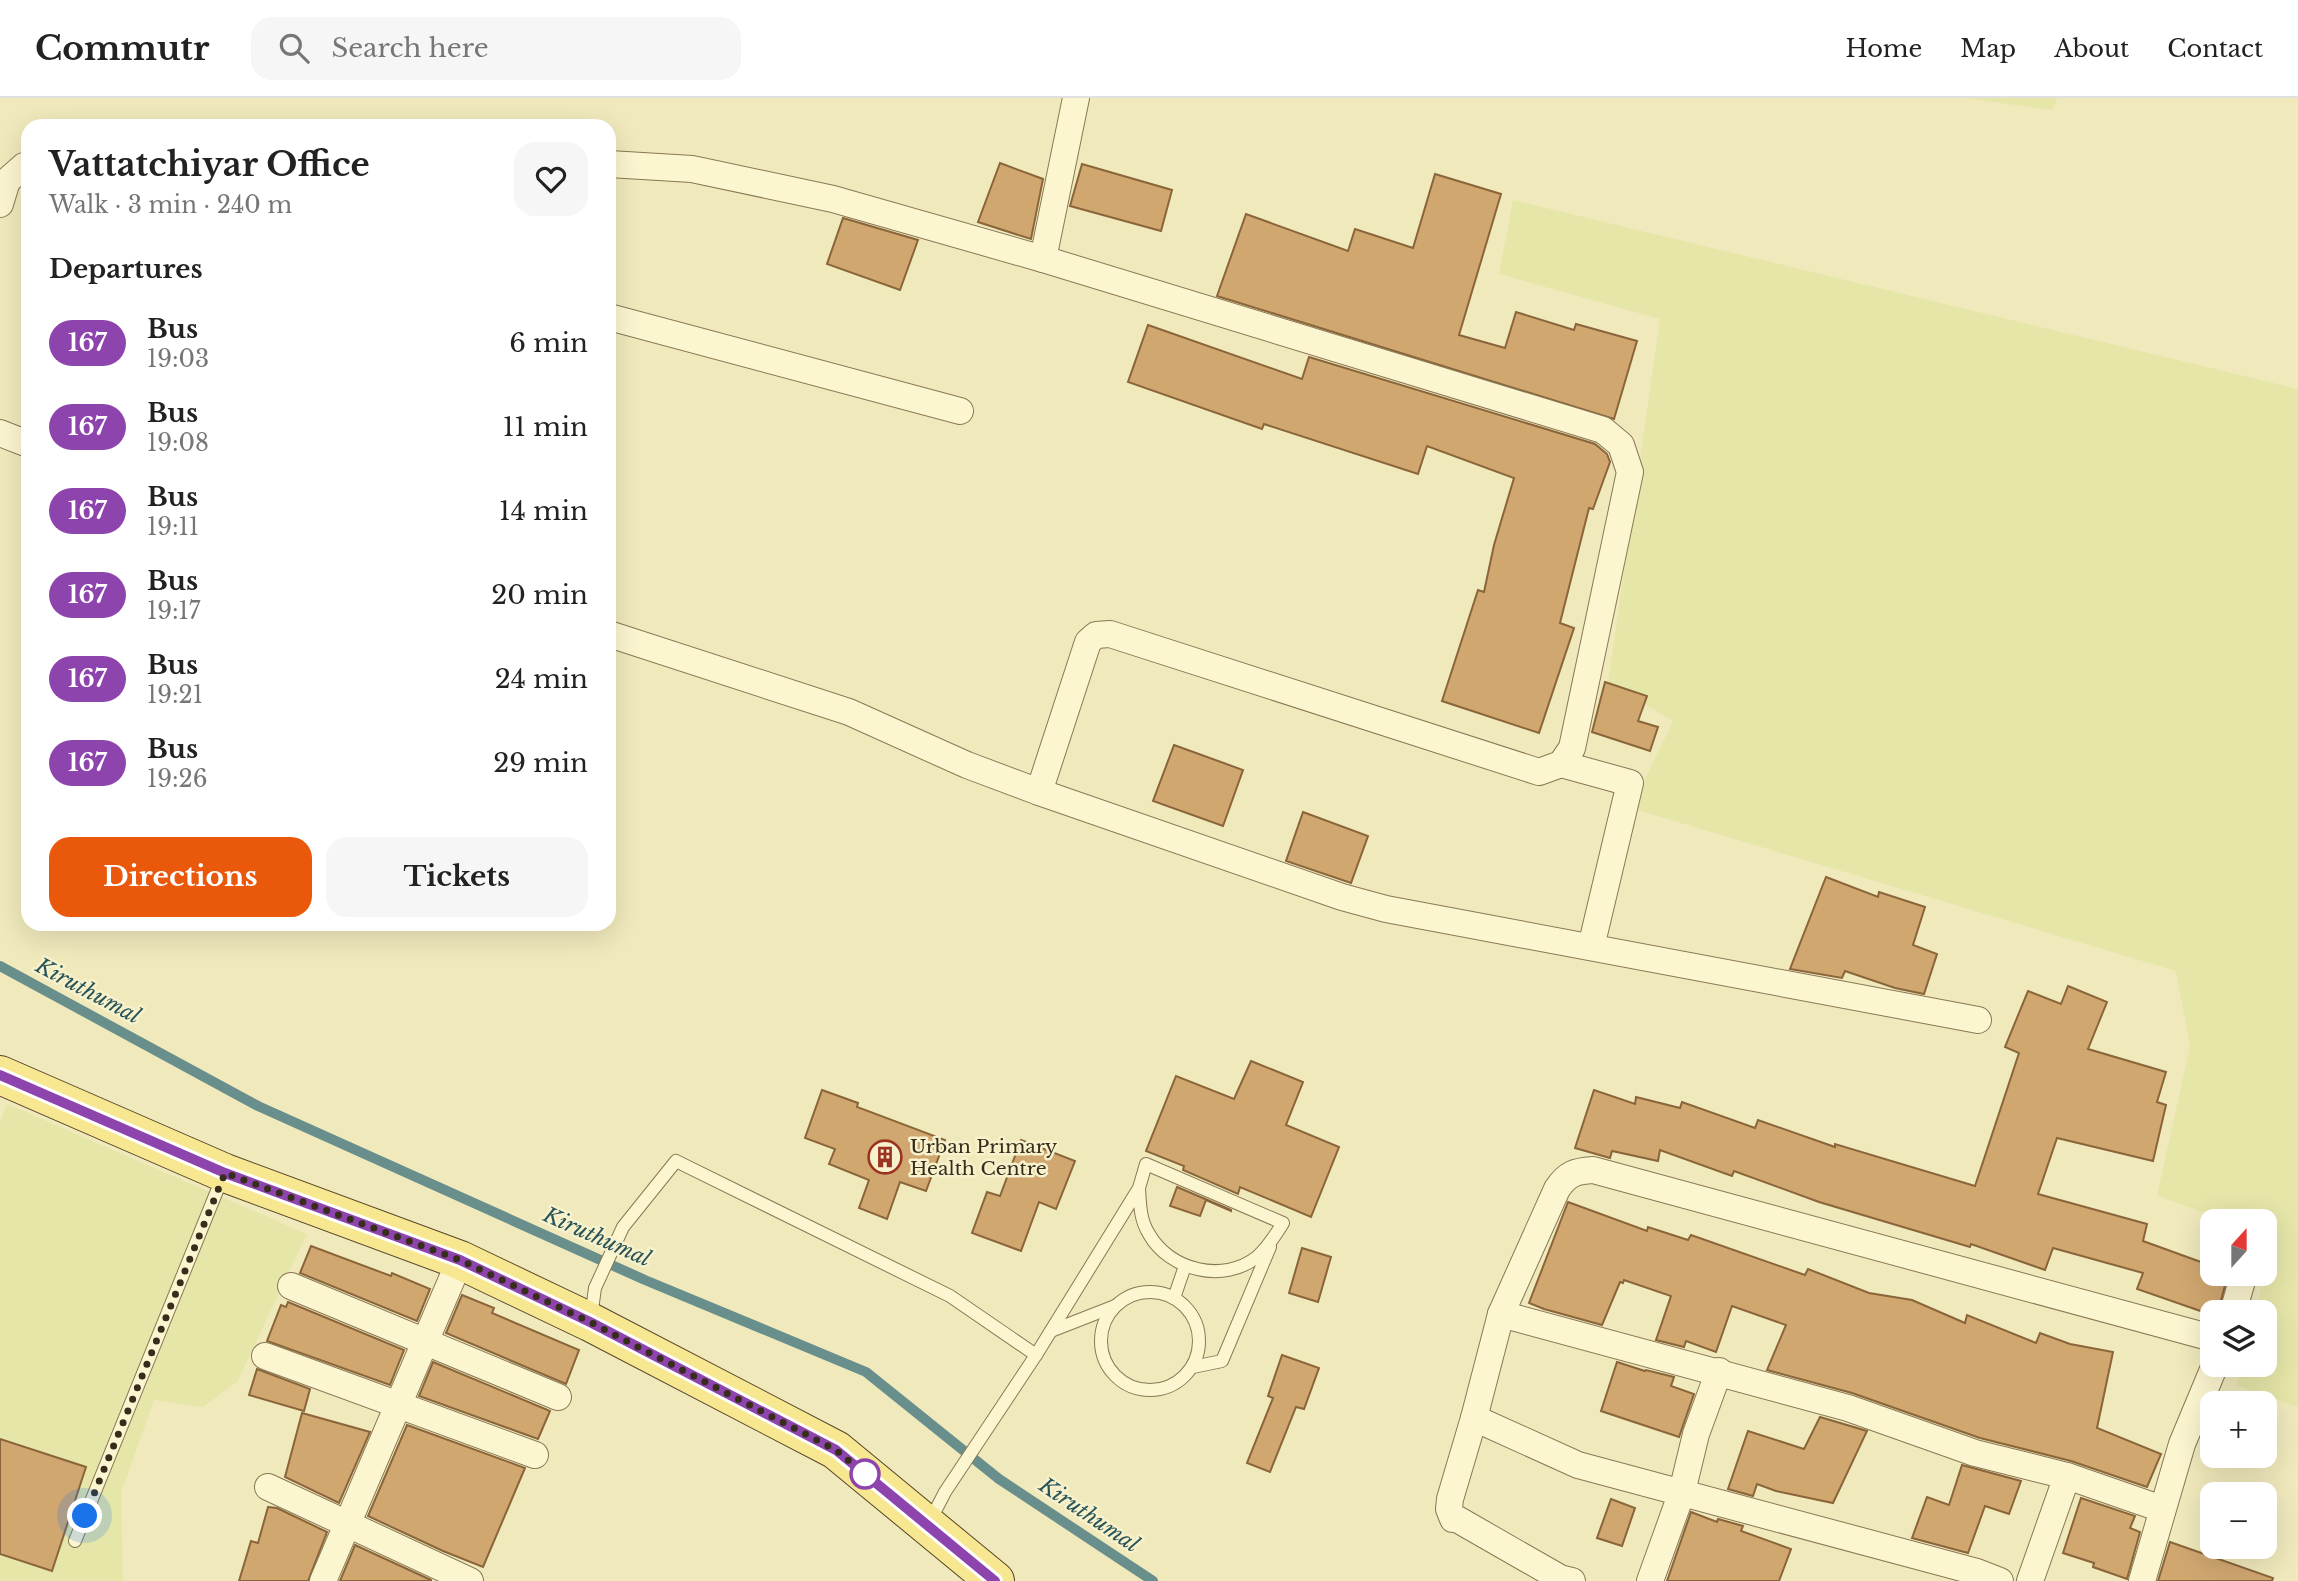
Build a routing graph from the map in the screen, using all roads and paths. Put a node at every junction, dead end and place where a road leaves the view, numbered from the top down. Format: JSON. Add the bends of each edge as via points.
{"nodes":[{"id":1,"x":1076,"y":98,"type":"edge"},
{"id":2,"x":616,"y":164,"type":"edge"},
{"id":3,"x":21,"y":169,"type":"edge"},
{"id":4,"x":0,"y":204,"type":"edge"},
{"id":5,"x":1043,"y":259,"type":"junction"},
{"id":6,"x":616,"y":319,"type":"edge"},
{"id":7,"x":960,"y":411,"type":"dead end"},
{"id":8,"x":0,"y":433,"type":"edge"},
{"id":9,"x":21,"y":440,"type":"edge"},
{"id":10,"x":616,"y":636,"type":"edge"},
{"id":11,"x":1561,"y":764,"type":"junction"},
{"id":12,"x":1039,"y":792,"type":"junction"},
{"id":13,"x":1591,"y":947,"type":"junction"},
{"id":14,"x":1978,"y":1020,"type":"dead end"},
{"id":15,"x":3,"y":1083,"type":"edge"},
{"id":16,"x":225,"y":1173,"type":"junction"},
{"id":17,"x":1139,"y":1188,"type":"junction"},
{"id":18,"x":1271,"y":1244,"type":"junction"},
{"id":19,"x":460,"y":1260,"type":"junction"},
{"id":20,"x":1185,"y":1266,"type":"junction"},
{"id":21,"x":291,"y":1286,"type":"dead end"},
{"id":22,"x":1174,"y":1298,"type":"junction"},
{"id":23,"x":593,"y":1305,"type":"junction"},
{"id":24,"x":1115,"y":1306,"type":"junction"},
{"id":25,"x":1501,"y":1314,"type":"junction"},
{"id":26,"x":1051,"y":1331,"type":"junction"},
{"id":27,"x":2200,"y":1335,"type":"edge"},
{"id":28,"x":425,"y":1342,"type":"junction"},
{"id":29,"x":1036,"y":1355,"type":"junction"},
{"id":30,"x":265,"y":1356,"type":"dead end"},
{"id":31,"x":1193,"y":1367,"type":"junction"},
{"id":32,"x":1719,"y":1371,"type":"junction"},
{"id":33,"x":2210,"y":1377,"type":"edge"},
{"id":34,"x":558,"y":1397,"type":"dead end"},
{"id":35,"x":398,"y":1405,"type":"junction"},
{"id":36,"x":1474,"y":1418,"type":"junction"},
{"id":37,"x":535,"y":1455,"type":"dead end"},
{"id":38,"x":2067,"y":1476,"type":"junction"},
{"id":39,"x":268,"y":1487,"type":"dead end"},
{"id":40,"x":1682,"y":1492,"type":"junction"},
{"id":41,"x":2162,"y":1509,"type":"junction"},
{"id":42,"x":347,"y":1524,"type":"junction"},
{"id":43,"x":927,"y":1526,"type":"junction"},
{"id":44,"x":75,"y":1541,"type":"dead end"},
{"id":45,"x":323,"y":1581,"type":"edge"},
{"id":46,"x":470,"y":1581,"type":"edge"},
{"id":47,"x":995,"y":1581,"type":"edge"},
{"id":48,"x":1572,"y":1581,"type":"edge"},
{"id":49,"x":1650,"y":1581,"type":"edge"},
{"id":50,"x":2000,"y":1581,"type":"edge"},
{"id":51,"x":2030,"y":1581,"type":"edge"},
{"id":52,"x":2142,"y":1581,"type":"edge"}],
"edges":[{"from":1,"to":5,"type":"street"},
{"from":2,"to":5,"type":"street","via":[[692,169],[821,196]]},
{"from":3,"to":4,"type":"street","via":[[7,181]]},
{"from":5,"to":11,"type":"street","via":[[1603,430],[1621,445],[1630,472],[1572,748]]},
{"from":6,"to":7,"type":"street"},
{"from":8,"to":9,"type":"street"},
{"from":10,"to":12,"type":"street","via":[[849,712]]},
{"from":11,"to":12,"type":"street","via":[[1539,772],[1110,634],[1096,635],[1088,642]]},
{"from":11,"to":13,"type":"street","via":[[1630,783]]},
{"from":12,"to":13,"type":"street","via":[[1342,897]]},
{"from":13,"to":14,"type":"street"},
{"from":15,"to":16,"type":"main road"},
{"from":16,"to":19,"type":"main road"},
{"from":16,"to":44,"type":"lane"},
{"from":17,"to":18,"type":"lane","via":[[1146,1164],[1283,1223]]},
{"from":17,"to":20,"type":"lane","via":[[1140,1212],[1149,1234],[1164,1253]]},
{"from":17,"to":26,"type":"lane"},
{"from":18,"to":20,"type":"lane","via":[[1233,1269]]},
{"from":18,"to":31,"type":"lane","via":[[1222,1361]]},
{"from":19,"to":23,"type":"main road"},
{"from":19,"to":28,"type":"street"},
{"from":20,"to":22,"type":"lane"},
{"from":21,"to":28,"type":"street"},
{"from":22,"to":24,"type":"lane","via":[[1143,1292]]},
{"from":22,"to":31,"type":"lane","via":[[1196,1321],[1199,1352]]},
{"from":23,"to":29,"type":"lane","via":[[623,1227],[676,1161],[950,1296]]},
{"from":23,"to":43,"type":"main road","via":[[836,1450]]},
{"from":24,"to":26,"type":"lane"},
{"from":24,"to":31,"type":"lane","via":[[1106,1319],[1101,1343],[1108,1367],[1119,1380],[1134,1387],[1159,1389],[1182,1379]]},
{"from":25,"to":27,"type":"street","via":[[1557,1189],[1565,1177],[1592,1170]]},
{"from":25,"to":32,"type":"street"},
{"from":25,"to":36,"type":"street"},
{"from":26,"to":29,"type":"lane"},
{"from":28,"to":34,"type":"street"},
{"from":28,"to":35,"type":"street"},
{"from":29,"to":43,"type":"lane"},
{"from":30,"to":35,"type":"street"},
{"from":32,"to":38,"type":"street","via":[[1848,1408],[1975,1453]]},
{"from":32,"to":40,"type":"street","via":[[1696,1434]]},
{"from":33,"to":41,"type":"street"},
{"from":35,"to":37,"type":"street"},
{"from":35,"to":42,"type":"street"},
{"from":36,"to":40,"type":"street","via":[[1578,1465]]},
{"from":36,"to":48,"type":"street","via":[[1450,1499],[1453,1519],[1534,1568]]},
{"from":38,"to":41,"type":"street"},
{"from":38,"to":51,"type":"street"},
{"from":39,"to":42,"type":"street"},
{"from":40,"to":49,"type":"street"},
{"from":40,"to":50,"type":"street"},
{"from":41,"to":52,"type":"street"},
{"from":42,"to":45,"type":"street"},
{"from":42,"to":46,"type":"street"},
{"from":43,"to":47,"type":"main road"}]}
